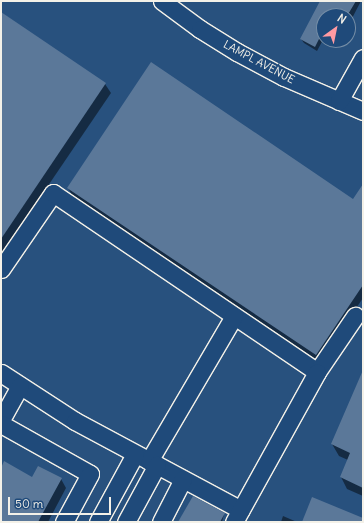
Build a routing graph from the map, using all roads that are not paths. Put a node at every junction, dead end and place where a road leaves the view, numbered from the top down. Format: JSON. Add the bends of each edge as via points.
{"nodes":[{"id":1,"x":162,"y":1,"type":"edge"},
{"id":2,"x":363,"y":58,"type":"edge"},
{"id":3,"x":339,"y":101,"type":"junction"},
{"id":4,"x":363,"y":111,"type":"edge"},
{"id":5,"x":1,"y":269,"type":"edge"},
{"id":6,"x":234,"y":316,"type":"junction"},
{"id":7,"x":355,"y":316,"type":"dead end"},
{"id":8,"x":316,"y":372,"type":"junction"},
{"id":9,"x":1,"y":373,"type":"edge"},
{"id":10,"x":20,"y":386,"type":"junction"},
{"id":11,"x":1,"y":420,"type":"edge"},
{"id":12,"x":1,"y":424,"type":"edge"},
{"id":13,"x":147,"y":460,"type":"junction"},
{"id":14,"x":183,"y":479,"type":"junction"},
{"id":15,"x":238,"y":516,"type":"edge"},
{"id":16,"x":64,"y":522,"type":"edge"},
{"id":17,"x":98,"y":522,"type":"edge"},
{"id":18,"x":126,"y":522,"type":"edge"},
{"id":19,"x":160,"y":522,"type":"edge"}],
"edges":[{"from":1,"to":3,"type":"street","name":"LAMPL AVENUE","via":[[200,30],[237,52],[284,77]]},
{"from":2,"to":3,"type":"street"},
{"from":3,"to":4,"type":"street","name":"LAMPL AVENUE"},
{"from":5,"to":6,"type":"street","via":[[53,193]]},
{"from":6,"to":8,"type":"street"},
{"from":6,"to":13,"type":"street"},
{"from":7,"to":8,"type":"street"},
{"from":8,"to":15,"type":"street"},
{"from":9,"to":10,"type":"street"},
{"from":10,"to":11,"type":"street"},
{"from":10,"to":13,"type":"street","via":[[75,421]]},
{"from":12,"to":16,"type":"street","via":[[90,474]]},
{"from":13,"to":14,"type":"street"},
{"from":13,"to":17,"type":"street"},
{"from":13,"to":18,"type":"street"},
{"from":14,"to":15,"type":"street"},
{"from":14,"to":19,"type":"street"}]}
